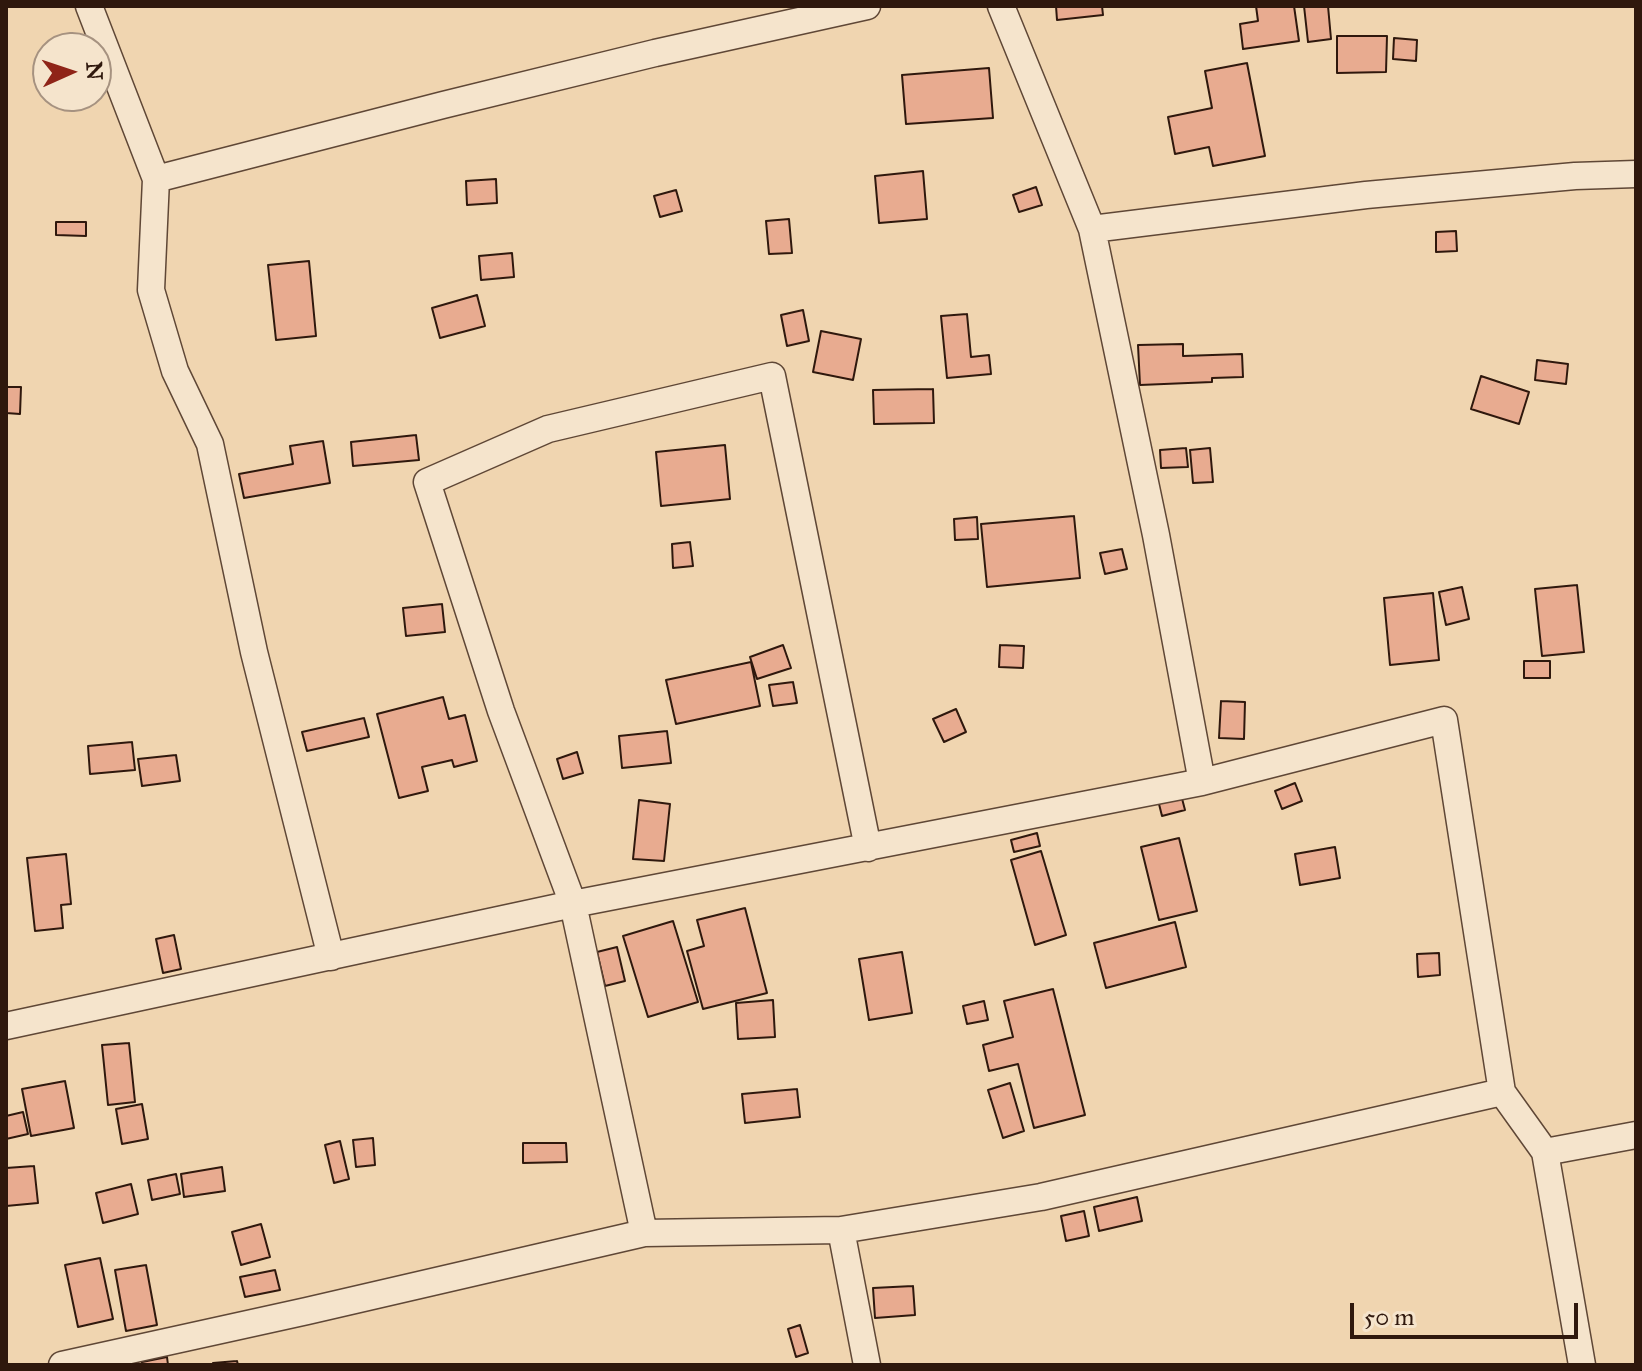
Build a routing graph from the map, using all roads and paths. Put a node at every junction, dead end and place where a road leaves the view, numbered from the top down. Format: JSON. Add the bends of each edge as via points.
{"nodes":[{"id":1,"x":89,"y":6,"type":"edge"},
{"id":2,"x":867,"y":6,"type":"edge"},
{"id":3,"x":1001,"y":6,"type":"edge"},
{"id":4,"x":1636,"y":174,"type":"edge"},
{"id":5,"x":156,"y":179,"type":"junction"},
{"id":6,"x":1092,"y":229,"type":"junction"},
{"id":7,"x":1202,"y":782,"type":"junction"},
{"id":8,"x":868,"y":848,"type":"junction"},
{"id":9,"x":573,"y":904,"type":"junction"},
{"id":10,"x":331,"y":957,"type":"junction"},
{"id":11,"x":6,"y":1026,"type":"edge"},
{"id":12,"x":1502,"y":1092,"type":"junction"},
{"id":13,"x":1636,"y":1135,"type":"edge"},
{"id":14,"x":1545,"y":1152,"type":"junction"},
{"id":15,"x":841,"y":1230,"type":"junction"},
{"id":16,"x":644,"y":1233,"type":"junction"},
{"id":17,"x":62,"y":1365,"type":"edge"},
{"id":18,"x":867,"y":1365,"type":"edge"},
{"id":19,"x":1582,"y":1365,"type":"edge"}],
"edges":[{"from":1,"to":5,"type":"street"},
{"from":2,"to":5,"type":"street","via":[[655,53]]},
{"from":3,"to":6,"type":"street"},
{"from":4,"to":6,"type":"street","via":[[1366,195]]},
{"from":5,"to":10,"type":"street","via":[[151,290],[175,371],[210,444],[254,652]]},
{"from":6,"to":7,"type":"street"},
{"from":7,"to":8,"type":"street"},
{"from":7,"to":12,"type":"street","via":[[1444,720]]},
{"from":8,"to":9,"type":"street"},
{"from":8,"to":9,"type":"street","via":[[772,376],[548,429],[427,482],[501,711]]},
{"from":9,"to":10,"type":"street"},
{"from":9,"to":16,"type":"street"},
{"from":10,"to":11,"type":"street"},
{"from":12,"to":14,"type":"street"},
{"from":12,"to":15,"type":"street","via":[[1041,1197]]},
{"from":13,"to":14,"type":"street"},
{"from":14,"to":19,"type":"street"},
{"from":15,"to":16,"type":"street"},
{"from":15,"to":18,"type":"street"},
{"from":16,"to":17,"type":"street"}]}
